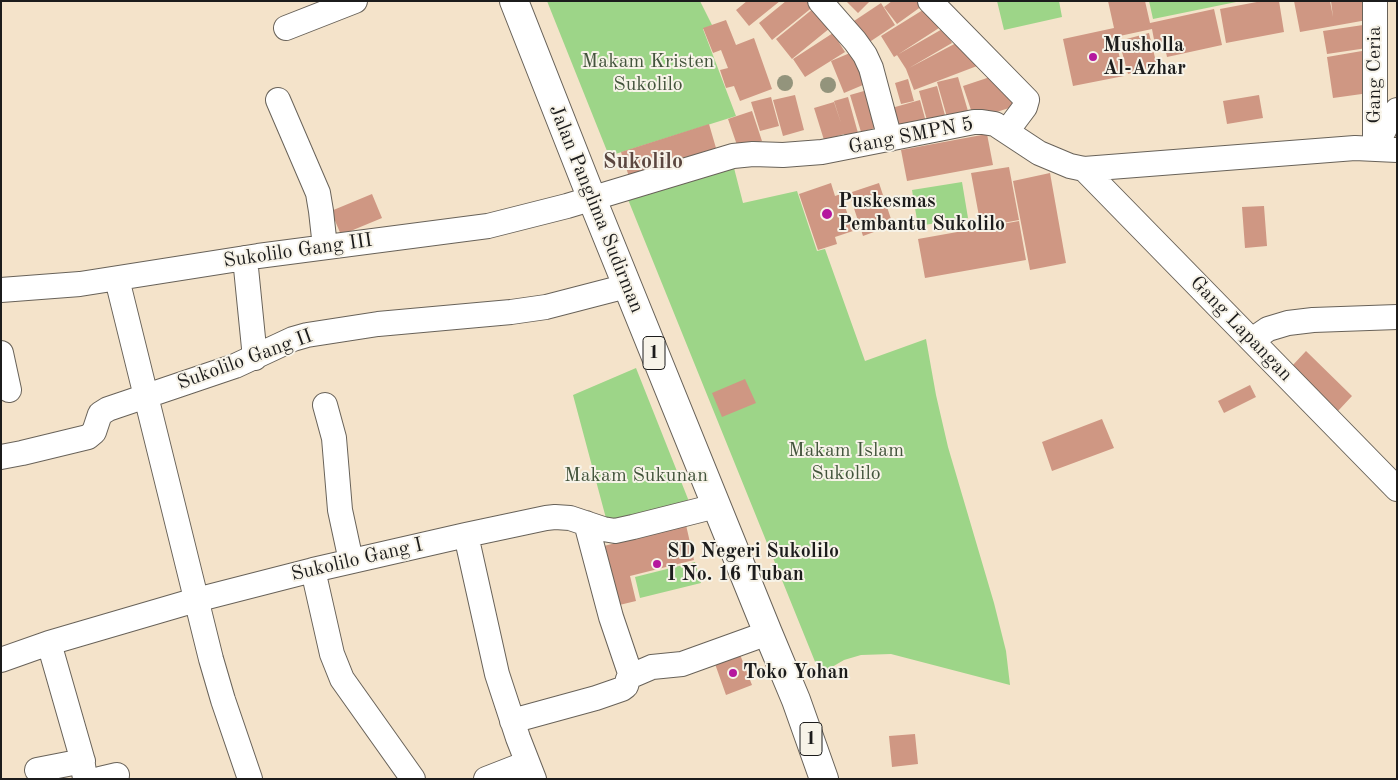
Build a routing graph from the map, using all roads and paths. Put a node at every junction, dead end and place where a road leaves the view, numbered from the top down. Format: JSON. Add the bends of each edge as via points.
{"nodes":[{"id":1,"x":355,"y":1,"type":"edge"},
{"id":2,"x":514,"y":1,"type":"edge"},
{"id":3,"x":820,"y":1,"type":"edge"},
{"id":4,"x":930,"y":1,"type":"edge"},
{"id":5,"x":1375,"y":1,"type":"edge"},
{"id":6,"x":286,"y":28,"type":"dead end"},
{"id":7,"x":278,"y":100,"type":"dead end"},
{"id":8,"x":1397,"y":110,"type":"edge"},
{"id":9,"x":1007,"y":131,"type":"junction"},
{"id":10,"x":890,"y":139,"type":"junction"},
{"id":11,"x":1386,"y":149,"type":"edge"},
{"id":12,"x":1084,"y":169,"type":"junction"},
{"id":13,"x":592,"y":199,"type":"junction"},
{"id":14,"x":325,"y":247,"type":"junction"},
{"id":15,"x":246,"y":258,"type":"junction"},
{"id":16,"x":117,"y":279,"type":"junction"},
{"id":17,"x":627,"y":286,"type":"junction"},
{"id":18,"x":1,"y":290,"type":"edge"},
{"id":19,"x":1397,"y":316,"type":"edge"},
{"id":20,"x":1252,"y":340,"type":"junction"},
{"id":21,"x":1,"y":353,"type":"edge"},
{"id":22,"x":255,"y":358,"type":"junction"},
{"id":23,"x":9,"y":390,"type":"dead end"},
{"id":24,"x":146,"y":395,"type":"junction"},
{"id":25,"x":326,"y":405,"type":"dead end"},
{"id":26,"x":1,"y":457,"type":"edge"},
{"id":27,"x":1397,"y":489,"type":"edge"},
{"id":28,"x":716,"y":506,"type":"junction"},
{"id":29,"x":586,"y":523,"type":"junction"},
{"id":30,"x":466,"y":534,"type":"junction"},
{"id":31,"x":351,"y":561,"type":"junction"},
{"id":32,"x":313,"y":570,"type":"junction"},
{"id":33,"x":196,"y":600,"type":"junction"},
{"id":34,"x":768,"y":633,"type":"junction"},
{"id":35,"x":49,"y":643,"type":"junction"},
{"id":36,"x":1,"y":660,"type":"edge"},
{"id":37,"x":631,"y":676,"type":"junction"},
{"id":38,"x":512,"y":721,"type":"junction"},
{"id":39,"x":38,"y":770,"type":"dead end"},
{"id":40,"x":84,"y":770,"type":"edge"},
{"id":41,"x":530,"y":771,"type":"edge"},
{"id":42,"x":250,"y":779,"type":"edge"},
{"id":43,"x":412,"y":779,"type":"edge"},
{"id":44,"x":486,"y":779,"type":"edge"},
{"id":45,"x":824,"y":779,"type":"edge"}],
"edges":[{"from":1,"to":6,"type":"street"},
{"from":2,"to":13,"type":"highway","name":"Jalan Panglima Sudirman","number":"1"},
{"from":3,"to":10,"type":"street","via":[[865,56]]},
{"from":4,"to":9,"type":"street","via":[[1025,98],[1026,107]]},
{"from":5,"to":11,"type":"street","name":"Gang Ceria"},
{"from":7,"to":14,"type":"street","via":[[318,193]]},
{"from":8,"to":11,"type":"street","via":[[1387,124]]},
{"from":9,"to":10,"type":"street","name":"Gang SMPN 5","via":[[989,122],[974,122]]},
{"from":9,"to":12,"type":"street","name":"Gang SMPN 5","via":[[1046,156]]},
{"from":10,"to":13,"type":"street","name":"Gang SMPN 5","via":[[808,154],[734,156]]},
{"from":11,"to":12,"type":"street","name":"Gang SMPN 5","via":[[1355,148]]},
{"from":12,"to":20,"type":"street","name":"Gang Lapangan"},
{"from":13,"to":14,"type":"street","name":"Sukolilo Gang III","via":[[488,226]]},
{"from":13,"to":17,"type":"highway","name":"Jalan Panglima Sudirman","number":"1"},
{"from":14,"to":15,"type":"street","name":"Sukolilo Gang III"},
{"from":15,"to":16,"type":"street","name":"Sukolilo Gang III"},
{"from":15,"to":22,"type":"street"},
{"from":16,"to":18,"type":"street","name":"Sukolilo Gang III"},
{"from":16,"to":24,"type":"street"},
{"from":17,"to":22,"type":"street","name":"Sukolilo Gang II","via":[[537,308],[378,324],[307,335]]},
{"from":17,"to":28,"type":"highway","name":"Jalan Panglima Sudirman","number":"1"},
{"from":19,"to":20,"type":"street","via":[[1280,324]]},
{"from":20,"to":27,"type":"street","name":"Gang Lapangan"},
{"from":21,"to":23,"type":"street"},
{"from":22,"to":24,"type":"street","name":"Sukolilo Gang II"},
{"from":24,"to":26,"type":"street","name":"Sukolilo Gang II","via":[[103,411],[94,432],[88,437]]},
{"from":24,"to":33,"type":"street"},
{"from":25,"to":31,"type":"street","via":[[334,438],[340,510]]},
{"from":28,"to":29,"type":"street","name":"Sukolilo Gang I","via":[[624,530],[609,530]]},
{"from":28,"to":34,"type":"highway","name":"Jalan Panglima Sudirman","number":"1"},
{"from":29,"to":30,"type":"street","name":"Sukolilo Gang I","via":[[570,518],[546,518]]},
{"from":29,"to":37,"type":"street","via":[[611,617]]},
{"from":30,"to":31,"type":"street","name":"Sukolilo Gang I"},
{"from":30,"to":38,"type":"street","via":[[494,661]]},
{"from":31,"to":32,"type":"street","name":"Sukolilo Gang I"},
{"from":32,"to":33,"type":"street","name":"Sukolilo Gang I"},
{"from":32,"to":43,"type":"street","via":[[332,654],[342,678]]},
{"from":33,"to":35,"type":"street","name":"Sukolilo Gang I"},
{"from":33,"to":42,"type":"street","via":[[216,679]]},
{"from":34,"to":37,"type":"street","via":[[682,664],[656,666]]},
{"from":34,"to":45,"type":"highway","name":"Jalan Panglima Sudirman","number":"1"},
{"from":35,"to":36,"type":"street","name":"Sukolilo Gang I"},
{"from":35,"to":40,"type":"street"},
{"from":37,"to":38,"type":"street","via":[[622,689]]},
{"from":38,"to":41,"type":"street"},
{"from":39,"to":40,"type":"street"},
{"from":41,"to":44,"type":"street"}]}
